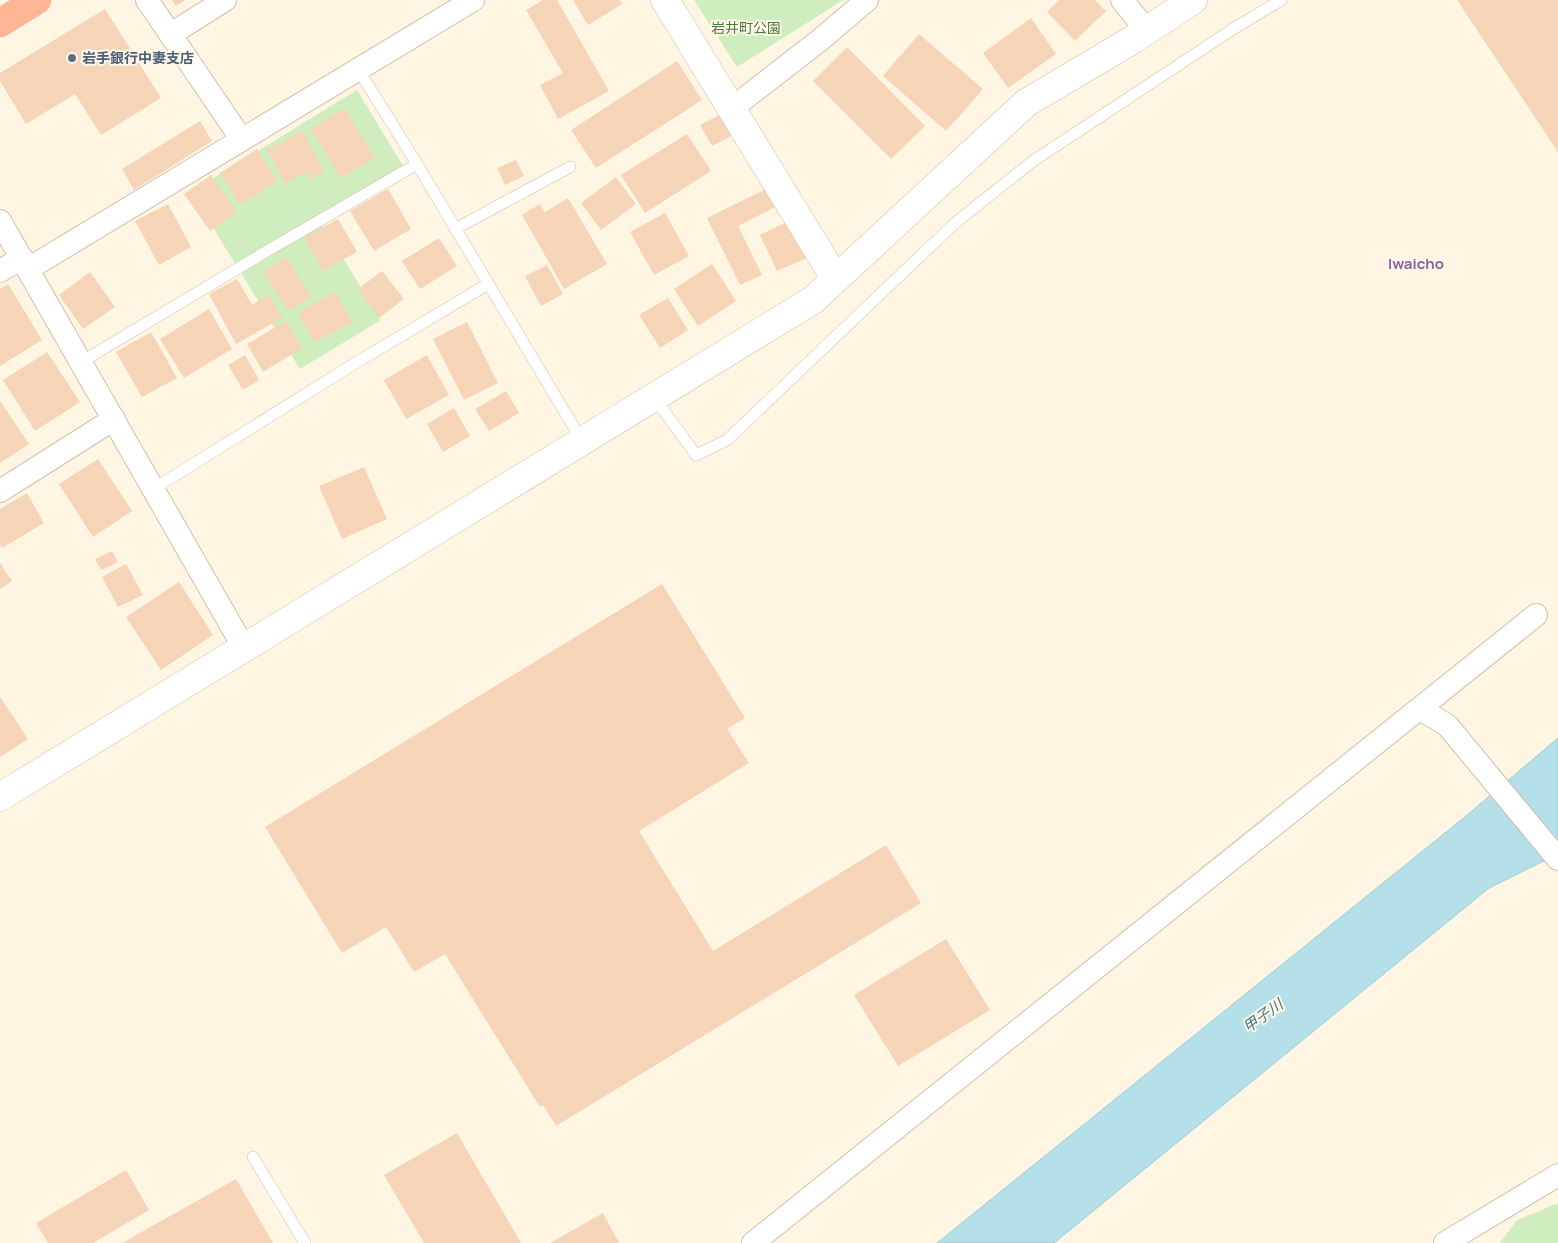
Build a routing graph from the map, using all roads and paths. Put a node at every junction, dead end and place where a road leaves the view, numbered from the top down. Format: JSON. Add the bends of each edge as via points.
{"nodes":[{"id":1,"x":37,"y":0,"type":"edge"},
{"id":2,"x":147,"y":0,"type":"edge"},
{"id":3,"x":225,"y":0,"type":"edge"},
{"id":4,"x":473,"y":0,"type":"edge"},
{"id":5,"x":665,"y":0,"type":"edge"},
{"id":6,"x":867,"y":0,"type":"edge"},
{"id":7,"x":1122,"y":0,"type":"edge"},
{"id":8,"x":1193,"y":0,"type":"edge"},
{"id":9,"x":1281,"y":0,"type":"edge"},
{"id":10,"x":0,"y":23,"type":"edge"},
{"id":11,"x":1147,"y":30,"type":"junction"},
{"id":12,"x":171,"y":34,"type":"junction"},
{"id":13,"x":358,"y":69,"type":"junction"},
{"id":14,"x":731,"y":109,"type":"junction"},
{"id":15,"x":242,"y":140,"type":"junction"},
{"id":16,"x":417,"y":164,"type":"junction"},
{"id":17,"x":570,"y":167,"type":"dead end"},
{"id":18,"x":0,"y":221,"type":"edge"},
{"id":19,"x":455,"y":229,"type":"junction"},
{"id":20,"x":25,"y":263,"type":"junction"},
{"id":21,"x":0,"y":271,"type":"edge"},
{"id":22,"x":835,"y":278,"type":"junction"},
{"id":23,"x":488,"y":284,"type":"junction"},
{"id":24,"x":81,"y":362,"type":"junction"},
{"id":25,"x":654,"y":397,"type":"junction"},
{"id":26,"x":114,"y":419,"type":"junction"},
{"id":27,"x":582,"y":441,"type":"junction"},
{"id":28,"x":153,"y":489,"type":"junction"},
{"id":29,"x":0,"y":491,"type":"edge"},
{"id":30,"x":1536,"y":615,"type":"dead end"},
{"id":31,"x":244,"y":648,"type":"junction"},
{"id":32,"x":1420,"y":710,"type":"junction"},
{"id":33,"x":0,"y":797,"type":"edge"},
{"id":34,"x":1558,"y":859,"type":"edge"},
{"id":35,"x":253,"y":1157,"type":"dead end"},
{"id":36,"x":1558,"y":1175,"type":"edge"},
{"id":37,"x":305,"y":1243,"type":"edge"},
{"id":38,"x":753,"y":1243,"type":"edge"},
{"id":39,"x":1445,"y":1243,"type":"edge"}],
"edges":[{"from":1,"to":10,"type":"highway"},
{"from":2,"to":12,"type":"street"},
{"from":3,"to":12,"type":"street"},
{"from":4,"to":13,"type":"street"},
{"from":5,"to":14,"type":"street"},
{"from":6,"to":14,"type":"street"},
{"from":7,"to":11,"type":"street"},
{"from":8,"to":11,"type":"street"},
{"from":9,"to":25,"type":"lane","via":[[1025,167],[955,223],[726,440],[696,455]]},
{"from":11,"to":22,"type":"street","via":[[1026,103]]},
{"from":12,"to":15,"type":"street"},
{"from":13,"to":15,"type":"street"},
{"from":13,"to":16,"type":"lane"},
{"from":14,"to":22,"type":"street"},
{"from":15,"to":20,"type":"street"},
{"from":16,"to":19,"type":"lane"},
{"from":16,"to":24,"type":"lane"},
{"from":17,"to":19,"type":"lane"},
{"from":18,"to":20,"type":"street"},
{"from":19,"to":23,"type":"lane"},
{"from":20,"to":21,"type":"street"},
{"from":20,"to":24,"type":"street"},
{"from":22,"to":25,"type":"street","via":[[812,300]]},
{"from":23,"to":27,"type":"lane"},
{"from":23,"to":28,"type":"lane"},
{"from":24,"to":26,"type":"street"},
{"from":25,"to":27,"type":"street"},
{"from":26,"to":28,"type":"street"},
{"from":26,"to":29,"type":"street"},
{"from":27,"to":31,"type":"street"},
{"from":28,"to":31,"type":"street"},
{"from":30,"to":32,"type":"street"},
{"from":31,"to":33,"type":"street"},
{"from":32,"to":34,"type":"street","via":[[1447,725]]},
{"from":32,"to":38,"type":"street"},
{"from":35,"to":37,"type":"lane"},
{"from":36,"to":39,"type":"street"}]}
